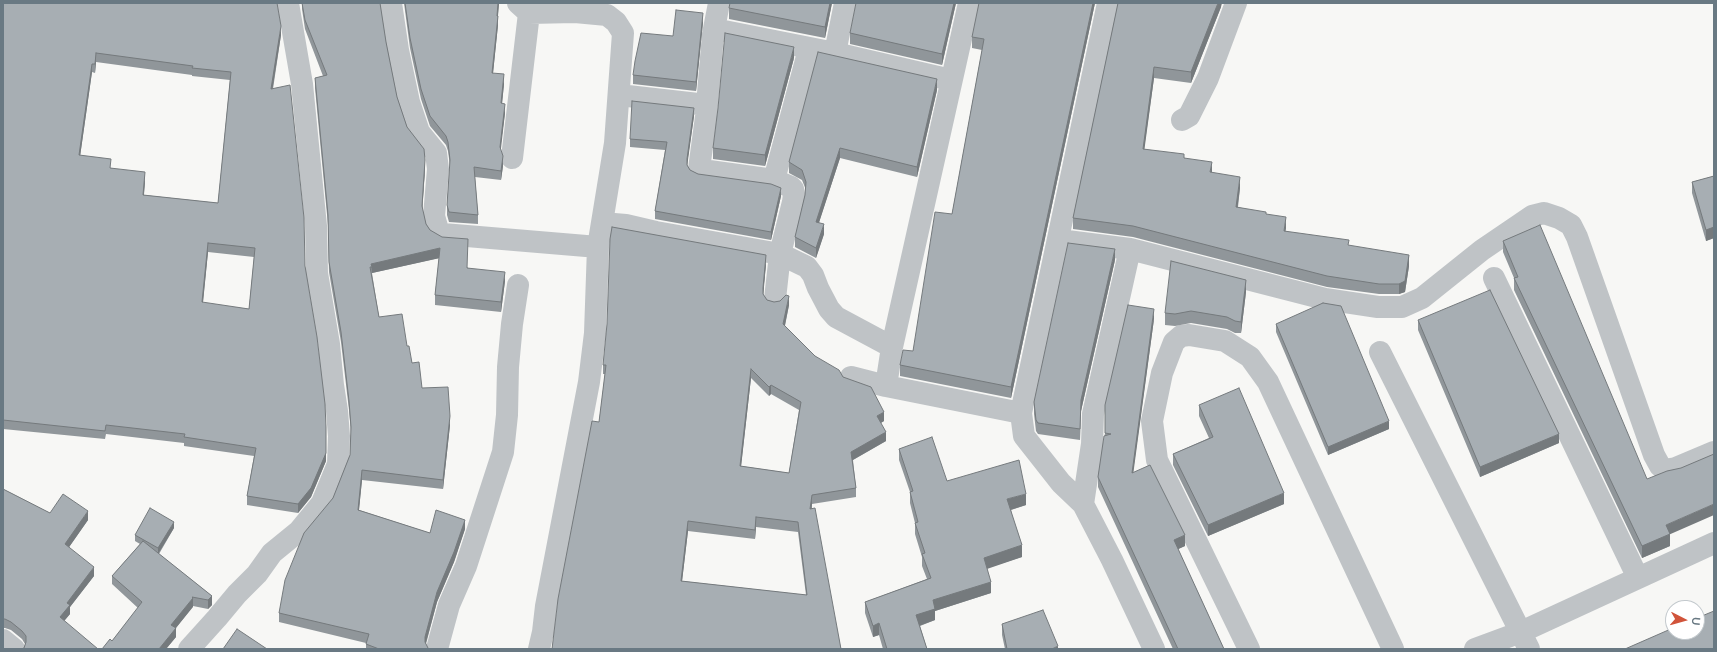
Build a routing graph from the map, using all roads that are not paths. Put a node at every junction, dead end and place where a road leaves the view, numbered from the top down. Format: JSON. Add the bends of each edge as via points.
{"nodes":[{"id":1,"x":288,"y":3,"type":"edge"},
{"id":2,"x":391,"y":3,"type":"edge"},
{"id":3,"x":719,"y":3,"type":"edge"},
{"id":4,"x":845,"y":3,"type":"edge"},
{"id":5,"x":969,"y":3,"type":"edge"},
{"id":6,"x":1108,"y":3,"type":"edge"},
{"id":7,"x":1236,"y":3,"type":"edge"},
{"id":8,"x":524,"y":8,"type":"edge"},
{"id":9,"x":714,"y":29,"type":"junction"},
{"id":10,"x":809,"y":49,"type":"junction"},
{"id":11,"x":835,"y":54,"type":"junction"},
{"id":12,"x":951,"y":80,"type":"junction"},
{"id":13,"x":619,"y":95,"type":"junction"},
{"id":14,"x":707,"y":105,"type":"junction"},
{"id":15,"x":1182,"y":120,"type":"dead end"},
{"id":16,"x":512,"y":158,"type":"dead end"},
{"id":17,"x":774,"y":180,"type":"junction"},
{"id":18,"x":602,"y":223,"type":"junction"},
{"id":19,"x":1059,"y":240,"type":"junction"},
{"id":20,"x":598,"y":246,"type":"junction"},
{"id":21,"x":1130,"y":249,"type":"junction"},
{"id":22,"x":780,"y":254,"type":"junction"},
{"id":23,"x":1494,"y":278,"type":"dead end"},
{"id":24,"x":518,"y":285,"type":"dead end"},
{"id":25,"x":775,"y":300,"type":"edge"},
{"id":26,"x":892,"y":347,"type":"junction"},
{"id":27,"x":1380,"y":352,"type":"dead end"},
{"id":28,"x":851,"y":377,"type":"dead end"},
{"id":29,"x":886,"y":386,"type":"junction"},
{"id":30,"x":1021,"y":413,"type":"junction"},
{"id":31,"x":1714,"y":452,"type":"edge"},
{"id":32,"x":1084,"y":504,"type":"junction"},
{"id":33,"x":1714,"y":543,"type":"edge"},
{"id":34,"x":1638,"y":578,"type":"junction"},
{"id":35,"x":3,"y":640,"type":"edge"},
{"id":36,"x":1525,"y":641,"type":"edge"},
{"id":37,"x":14,"y":649,"type":"edge"},
{"id":38,"x":189,"y":649,"type":"edge"},
{"id":39,"x":437,"y":649,"type":"edge"},
{"id":40,"x":539,"y":649,"type":"edge"},
{"id":41,"x":1154,"y":649,"type":"edge"},
{"id":42,"x":1248,"y":649,"type":"edge"},
{"id":43,"x":1393,"y":649,"type":"edge"},
{"id":44,"x":1475,"y":649,"type":"edge"}],
"edges":[{"from":1,"to":38,"type":"street","via":[[302,84],[316,226],[317,273],[340,436],[338,464],[322,503],[298,531],[272,553],[257,574]]},
{"from":2,"to":20,"type":"street","via":[[409,102],[419,132],[436,153],[438,169],[434,216],[438,230],[443,234]]},
{"from":3,"to":9,"type":"street"},
{"from":4,"to":11,"type":"street"},
{"from":5,"to":12,"type":"street"},
{"from":6,"to":19,"type":"street"},
{"from":7,"to":15,"type":"street","via":[[1208,78],[1189,116]]},
{"from":8,"to":13,"type":"street","via":[[607,15],[616,22],[623,33]]},
{"from":8,"to":16,"type":"street"},
{"from":9,"to":10,"type":"street"},
{"from":9,"to":14,"type":"street"},
{"from":10,"to":11,"type":"street"},
{"from":10,"to":17,"type":"street"},
{"from":11,"to":12,"type":"street"},
{"from":12,"to":26,"type":"street"},
{"from":13,"to":14,"type":"street"},
{"from":13,"to":18,"type":"street","via":[[615,143]]},
{"from":14,"to":17,"type":"street","via":[[699,169]]},
{"from":17,"to":22,"type":"street","via":[[790,187],[794,194]]},
{"from":18,"to":20,"type":"street"},
{"from":18,"to":22,"type":"street","via":[[626,225]]},
{"from":19,"to":21,"type":"street"},
{"from":19,"to":30,"type":"street"},
{"from":20,"to":40,"type":"street","via":[[595,333],[589,382]]},
{"from":21,"to":31,"type":"street","via":[[1325,299],[1378,307],[1402,307],[1422,298],[1482,250],[1532,216],[1544,213],[1559,218],[1571,225],[1577,237],[1660,466],[1665,470],[1676,468]]},
{"from":21,"to":32,"type":"street","via":[[1093,414]]},
{"from":22,"to":25,"type":"street"},
{"from":22,"to":26,"type":"street","via":[[807,267],[829,309],[836,317]]},
{"from":23,"to":34,"type":"street"},
{"from":24,"to":39,"type":"street","via":[[508,360],[507,416],[503,452],[466,566],[449,606]]},
{"from":26,"to":29,"type":"street"},
{"from":27,"to":36,"type":"street"},
{"from":28,"to":29,"type":"street"},
{"from":29,"to":30,"type":"street"},
{"from":30,"to":32,"type":"street","via":[[1024,436],[1061,483]]},
{"from":32,"to":41,"type":"street"},
{"from":33,"to":34,"type":"street"},
{"from":34,"to":36,"type":"street"},
{"from":35,"to":37,"type":"street"},
{"from":36,"to":44,"type":"street"},
{"from":42,"to":43,"type":"street","via":[[1157,460],[1152,421],[1162,373],[1174,342],[1181,336],[1225,341],[1250,356],[1268,382]]}]}
